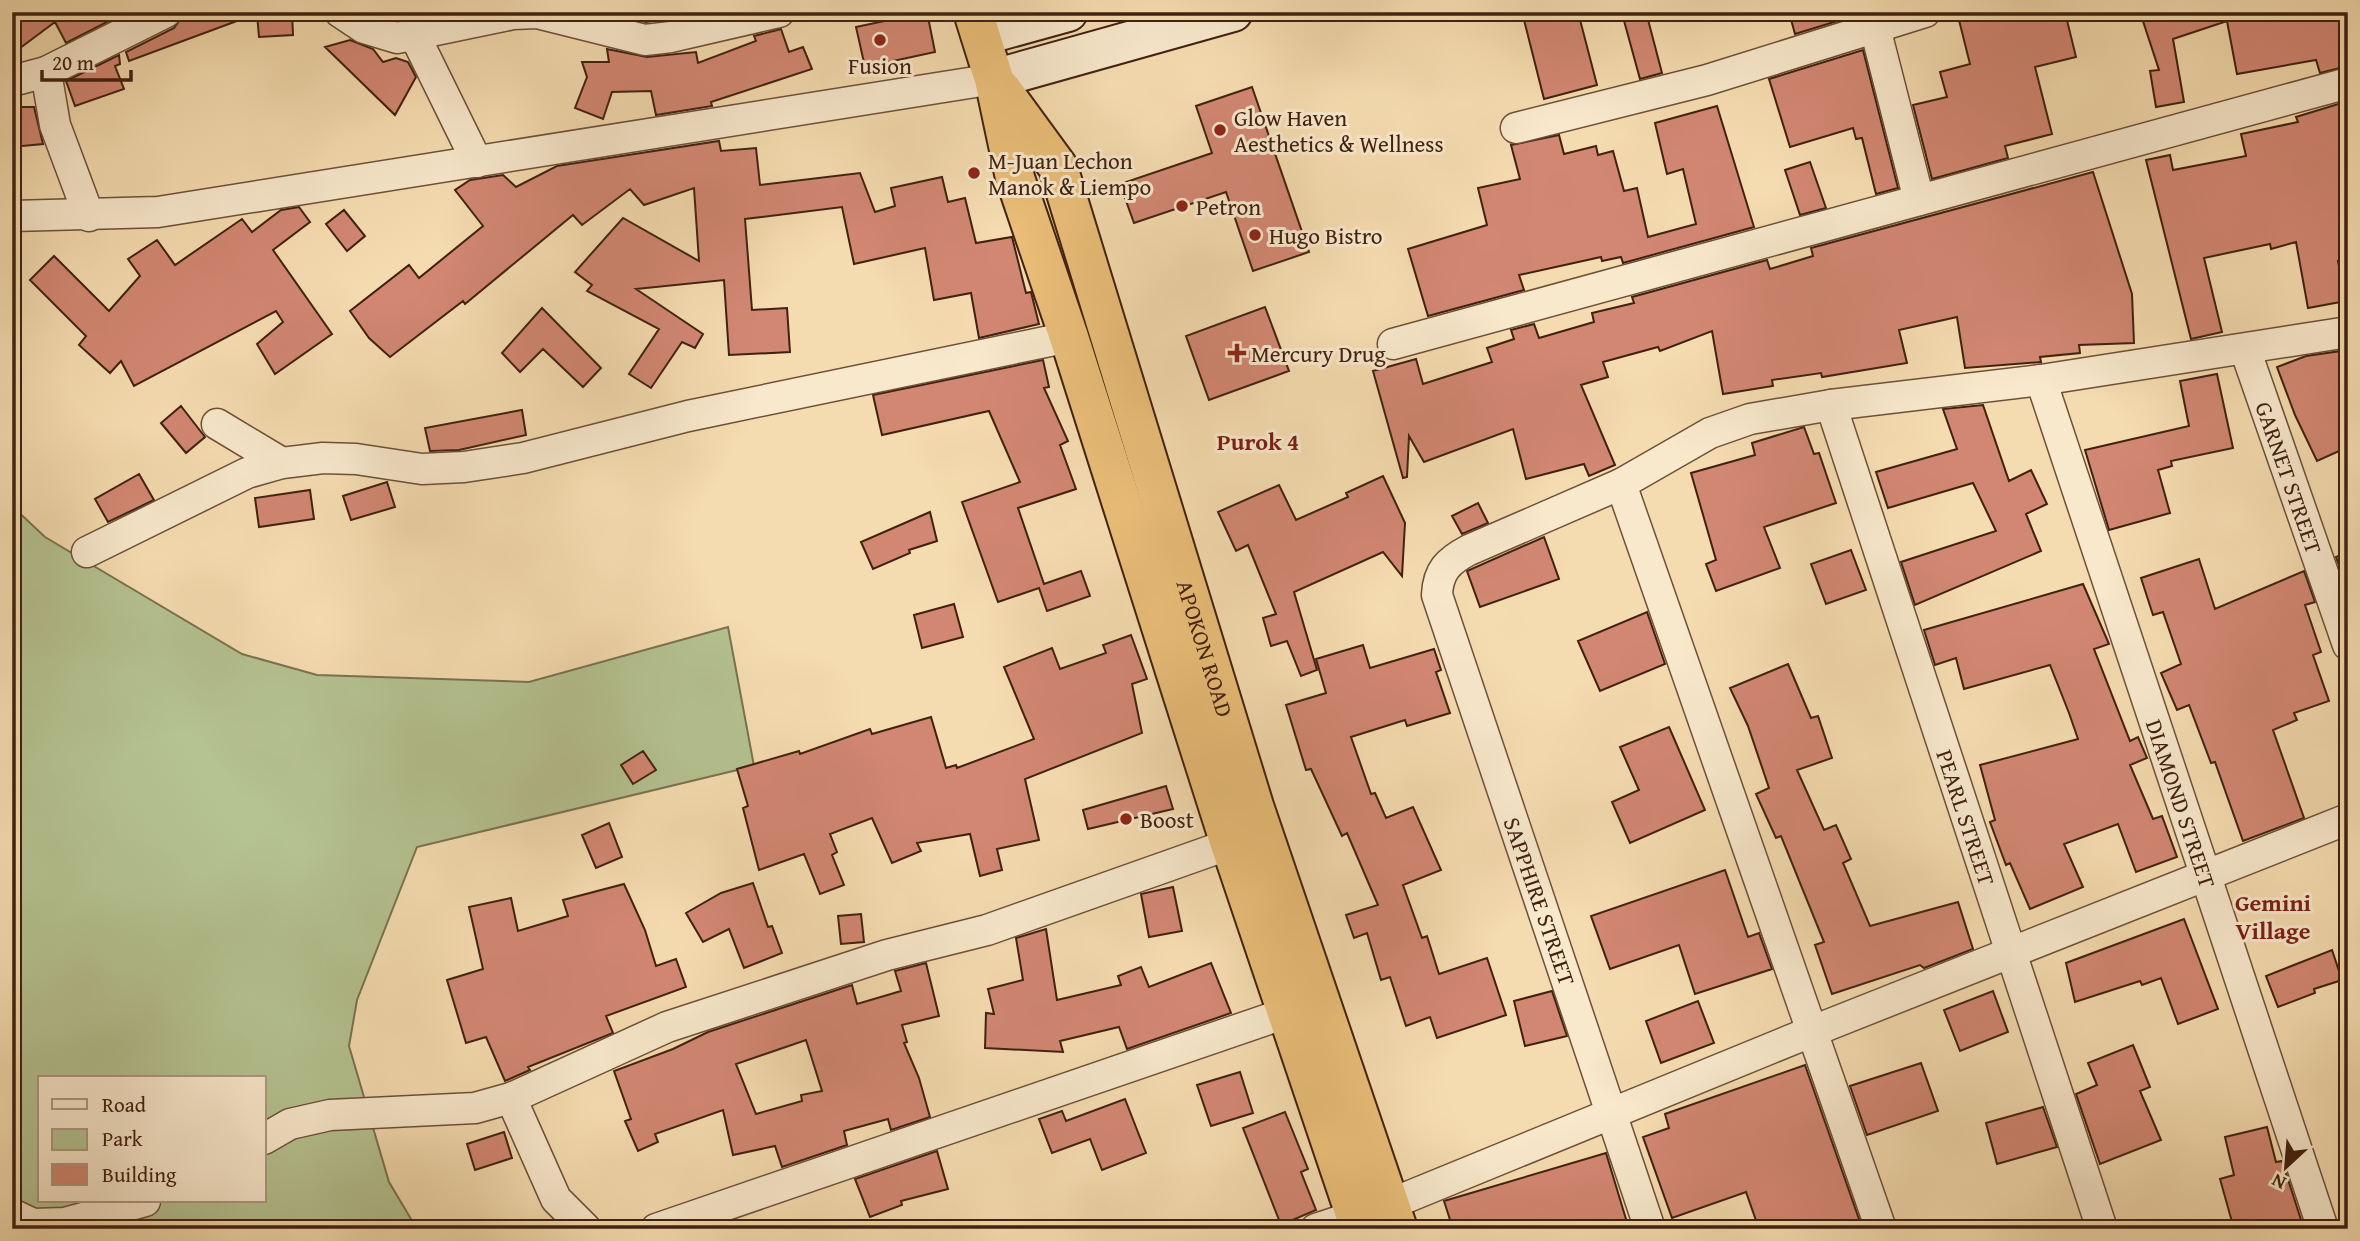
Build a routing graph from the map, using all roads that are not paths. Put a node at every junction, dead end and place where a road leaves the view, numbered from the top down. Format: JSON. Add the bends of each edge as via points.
{"nodes":[{"id":1,"x":166,"y":12,"type":"edge"},
{"id":2,"x":340,"y":12,"type":"edge"},
{"id":3,"x":779,"y":12,"type":"edge"},
{"id":4,"x":1068,"y":12,"type":"edge"},
{"id":5,"x":1233,"y":12,"type":"edge"},
{"id":6,"x":1926,"y":12,"type":"edge"},
{"id":7,"x":1873,"y":20,"type":"edge"},
{"id":8,"x":977,"y":24,"type":"edge"},
{"id":9,"x":415,"y":36,"type":"junction"},
{"id":10,"x":46,"y":72,"type":"junction"},
{"id":11,"x":994,"y":79,"type":"junction"},
{"id":12,"x":12,"y":81,"type":"edge"},
{"id":13,"x":2348,"y":83,"type":"edge"},
{"id":14,"x":1516,"y":128,"type":"dead end"},
{"id":15,"x":477,"y":162,"type":"junction"},
{"id":16,"x":1919,"y":200,"type":"junction"},
{"id":17,"x":13,"y":216,"type":"edge"},
{"id":18,"x":89,"y":216,"type":"junction"},
{"id":19,"x":2348,"y":332,"type":"edge"},
{"id":20,"x":1069,"y":337,"type":"junction"},
{"id":21,"x":1393,"y":344,"type":"dead end"},
{"id":22,"x":2245,"y":349,"type":"junction"},
{"id":23,"x":2041,"y":380,"type":"junction"},
{"id":24,"x":1831,"y":405,"type":"junction"},
{"id":25,"x":217,"y":424,"type":"dead end"},
{"id":26,"x":282,"y":463,"type":"junction"},
{"id":27,"x":1621,"y":484,"type":"junction"},
{"id":28,"x":87,"y":552,"type":"dead end"},
{"id":29,"x":2348,"y":645,"type":"edge"},
{"id":30,"x":2348,"y":819,"type":"edge"},
{"id":31,"x":1230,"y":844,"type":"junction"},
{"id":32,"x":2204,"y":874,"type":"junction"},
{"id":33,"x":2010,"y":953,"type":"junction"},
{"id":34,"x":1289,"y":1012,"type":"junction"},
{"id":35,"x":1813,"y":1031,"type":"junction"},
{"id":36,"x":510,"y":1098,"type":"junction"},
{"id":37,"x":1611,"y":1112,"type":"junction"},
{"id":38,"x":266,"y":1138,"type":"edge"},
{"id":39,"x":141,"y":1202,"type":"edge"},
{"id":40,"x":12,"y":1214,"type":"edge"},
{"id":41,"x":1375,"y":1220,"type":"edge"},
{"id":42,"x":586,"y":1229,"type":"edge"},
{"id":43,"x":656,"y":1229,"type":"edge"},
{"id":44,"x":1316,"y":1229,"type":"edge"},
{"id":45,"x":1650,"y":1229,"type":"edge"},
{"id":46,"x":1881,"y":1229,"type":"edge"},
{"id":47,"x":2102,"y":1229,"type":"edge"},
{"id":48,"x":2323,"y":1229,"type":"edge"}],
"edges":[{"from":1,"to":10,"type":"street"},
{"from":2,"to":9,"type":"street","via":[[381,35]]},
{"from":3,"to":9,"type":"street","via":[[645,40],[537,13]]},
{"from":4,"to":8,"type":"main road"},
{"from":5,"to":11,"type":"main road"},
{"from":6,"to":7,"type":"street"},
{"from":7,"to":14,"type":"street","via":[[1707,80]]},
{"from":7,"to":16,"type":"street"},
{"from":8,"to":11,"type":"highway","name":"APOKON ROAD"},
{"from":9,"to":15,"type":"street"},
{"from":10,"to":12,"type":"street"},
{"from":10,"to":18,"type":"street","via":[[55,125]]},
{"from":11,"to":15,"type":"street"},
{"from":11,"to":20,"type":"highway","name":"APOKON ROAD","via":[[1014,178]]},
{"from":11,"to":41,"type":"highway","name":"APOKON ROAD","via":[[1058,167]]},
{"from":13,"to":16,"type":"street"},
{"from":15,"to":18,"type":"street","via":[[158,212]]},
{"from":16,"to":21,"type":"street"},
{"from":17,"to":18,"type":"street"},
{"from":19,"to":22,"type":"street"},
{"from":20,"to":26,"type":"street","via":[[676,419],[523,458],[422,469],[356,459]]},
{"from":20,"to":31,"type":"highway","name":"APOKON ROAD"},
{"from":22,"to":23,"type":"street"},
{"from":22,"to":29,"type":"street","name":"GARNET STREET"},
{"from":23,"to":24,"type":"street"},
{"from":23,"to":32,"type":"street","name":"DIAMOND STREET"},
{"from":24,"to":27,"type":"street","via":[[1750,419],[1710,433]]},
{"from":24,"to":33,"type":"street","name":"PEARL STREET"},
{"from":25,"to":26,"type":"street"},
{"from":26,"to":28,"type":"street","via":[[247,473]]},
{"from":27,"to":35,"type":"street"},
{"from":27,"to":37,"type":"street","name":"SAPPHIRE STREET","via":[[1447,563],[1437,595]]},
{"from":30,"to":32,"type":"street"},
{"from":31,"to":34,"type":"highway","name":"APOKON ROAD"},
{"from":31,"to":36,"type":"street","via":[[987,929],[887,955],[667,1027]]},
{"from":32,"to":33,"type":"street"},
{"from":32,"to":48,"type":"street","name":"DIAMOND STREET"},
{"from":33,"to":35,"type":"street"},
{"from":33,"to":47,"type":"street","name":"PEARL STREET"},
{"from":34,"to":41,"type":"highway","name":"APOKON ROAD"},
{"from":34,"to":43,"type":"street"},
{"from":35,"to":37,"type":"street"},
{"from":35,"to":46,"type":"street"},
{"from":36,"to":38,"type":"street","via":[[475,1108],[330,1115],[290,1124]]},
{"from":36,"to":42,"type":"street","via":[[556,1199]]},
{"from":37,"to":41,"type":"street"},
{"from":37,"to":45,"type":"street","name":"SAPPHIRE STREET"},
{"from":39,"to":40,"type":"street","via":[[65,1223],[33,1224]]},
{"from":41,"to":44,"type":"street"}]}
